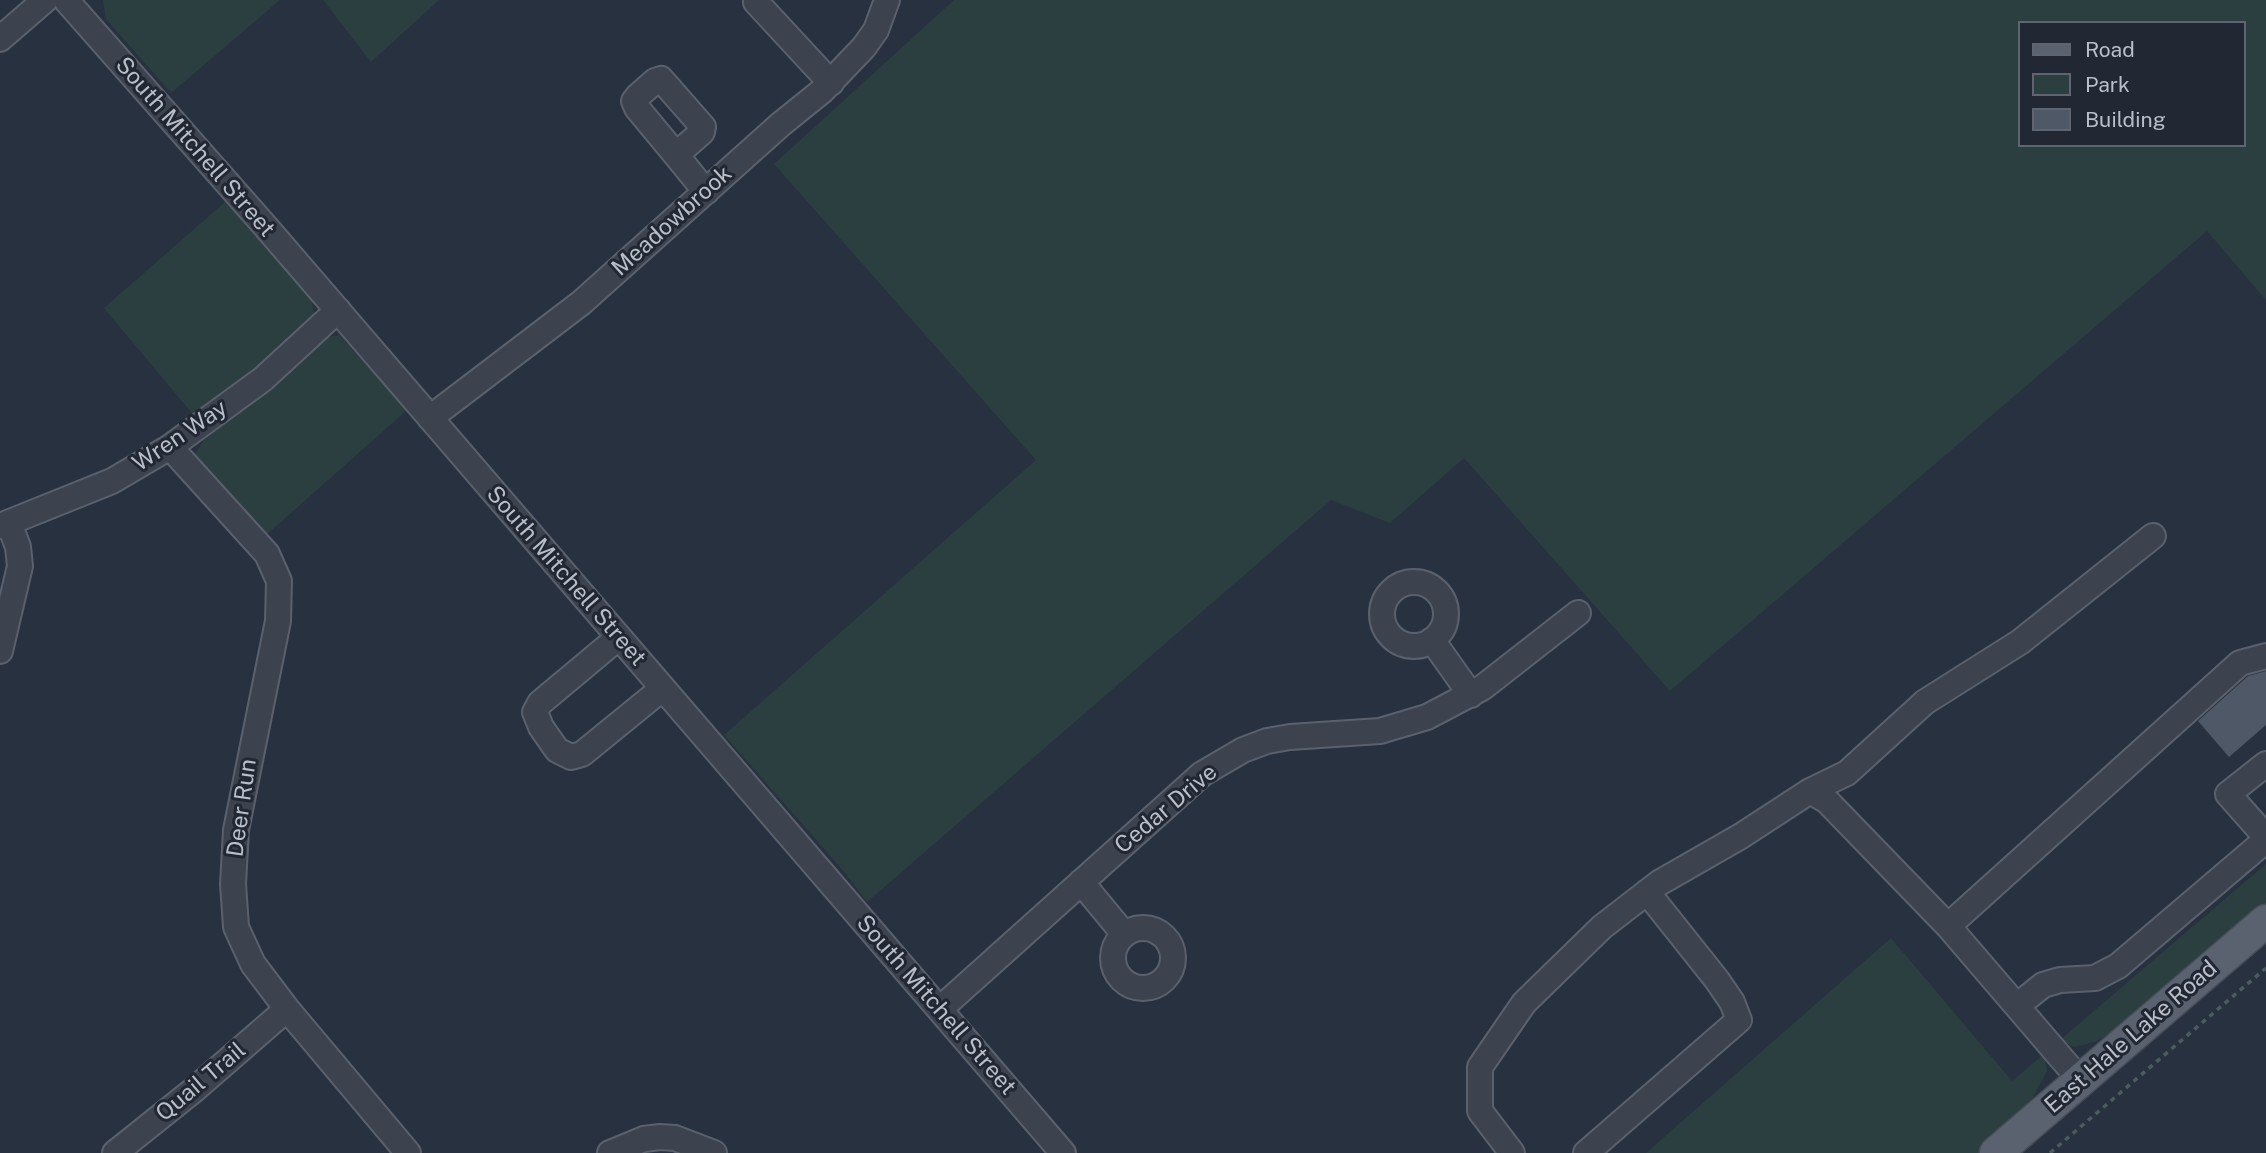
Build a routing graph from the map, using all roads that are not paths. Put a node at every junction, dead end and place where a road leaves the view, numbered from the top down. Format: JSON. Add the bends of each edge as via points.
{"nodes":[{"id":1,"x":46,"y":0,"type":"edge"},
{"id":2,"x":66,"y":0,"type":"edge"},
{"id":3,"x":887,"y":0,"type":"edge"},
{"id":4,"x":756,"y":2,"type":"dead end"},
{"id":5,"x":0,"y":39,"type":"edge"},
{"id":6,"x":831,"y":83,"type":"junction"},
{"id":7,"x":676,"y":155,"type":"dead end"},
{"id":8,"x":706,"y":191,"type":"junction"},
{"id":9,"x":338,"y":310,"type":"junction"},
{"id":10,"x":430,"y":418,"type":"junction"},
{"id":11,"x":170,"y":447,"type":"junction"},
{"id":12,"x":4,"y":524,"type":"edge"},
{"id":13,"x":2153,"y":536,"type":"dead end"},
{"id":14,"x":1578,"y":613,"type":"dead end"},
{"id":15,"x":618,"y":637,"type":"junction"},
{"id":16,"x":1432,"y":640,"type":"dead end"},
{"id":17,"x":0,"y":651,"type":"edge"},
{"id":18,"x":2266,"y":656,"type":"edge"},
{"id":19,"x":663,"y":688,"type":"junction"},
{"id":20,"x":1471,"y":695,"type":"junction"},
{"id":21,"x":2266,"y":764,"type":"edge"},
{"id":22,"x":1810,"y":791,"type":"junction"},
{"id":23,"x":2266,"y":838,"type":"edge"},
{"id":24,"x":1081,"y":882,"type":"junction"},
{"id":25,"x":1647,"y":892,"type":"junction"},
{"id":26,"x":2266,"y":921,"type":"edge"},
{"id":27,"x":1948,"y":926,"type":"junction"},
{"id":28,"x":1124,"y":934,"type":"dead end"},
{"id":29,"x":2018,"y":1005,"type":"junction"},
{"id":30,"x":287,"y":1009,"type":"junction"},
{"id":31,"x":940,"y":1009,"type":"junction"},
{"id":32,"x":2081,"y":1081,"type":"junction"},
{"id":33,"x":115,"y":1153,"type":"edge"},
{"id":34,"x":408,"y":1153,"type":"edge"},
{"id":35,"x":610,"y":1153,"type":"edge"},
{"id":36,"x":714,"y":1153,"type":"edge"},
{"id":37,"x":1063,"y":1153,"type":"edge"},
{"id":38,"x":1512,"y":1153,"type":"edge"},
{"id":39,"x":1586,"y":1153,"type":"edge"},
{"id":40,"x":1996,"y":1153,"type":"edge"}],
"edges":[{"from":1,"to":5,"type":"street"},
{"from":2,"to":9,"type":"street","name":"South Mitchell Street"},
{"from":3,"to":6,"type":"street","name":"Meadowbrook","via":[[876,30]]},
{"from":4,"to":6,"type":"street"},
{"from":6,"to":8,"type":"street","name":"Meadowbrook"},
{"from":7,"to":8,"type":"street"},
{"from":8,"to":10,"type":"street","name":"Meadowbrook","via":[[581,303]]},
{"from":9,"to":10,"type":"street","name":"South Mitchell Street"},
{"from":9,"to":11,"type":"street","name":"Wren Way","via":[[263,379]]},
{"from":10,"to":15,"type":"street","name":"South Mitchell Street"},
{"from":11,"to":12,"type":"street","name":"Wren Way","via":[[112,481]]},
{"from":11,"to":30,"type":"street","name":"Deer Run","via":[[267,554],[279,581],[278,621],[236,830],[233,884],[236,927],[253,964]]},
{"from":12,"to":17,"type":"street","via":[[18,547],[20,566]]},
{"from":13,"to":22,"type":"street","via":[[2020,642],[1925,702],[1847,774]]},
{"from":14,"to":20,"type":"street","name":"Cedar Drive"},
{"from":15,"to":19,"type":"street","name":"South Mitchell Street"},
{"from":15,"to":19,"type":"street","via":[[535,712],[557,750],[571,757],[582,754]]},
{"from":16,"to":20,"type":"street"},
{"from":18,"to":27,"type":"street","via":[[2240,663]]},
{"from":19,"to":31,"type":"street","name":"South Mitchell Street"},
{"from":20,"to":24,"type":"street","name":"Cedar Drive","via":[[1427,717],[1380,731],[1290,737],[1243,750],[1202,774]]},
{"from":21,"to":23,"type":"street","via":[[2228,794]]},
{"from":22,"to":25,"type":"street"},
{"from":22,"to":27,"type":"street","via":[[1827,801]]},
{"from":23,"to":29,"type":"street","via":[[2118,966],[2095,978],[2043,985]]},
{"from":24,"to":28,"type":"street"},
{"from":24,"to":31,"type":"street","name":"Cedar Drive"},
{"from":25,"to":38,"type":"street","via":[[1602,927],[1524,1003],[1480,1068],[1480,1111]]},
{"from":25,"to":39,"type":"street","via":[[1717,980],[1739,1020]]},
{"from":26,"to":32,"type":"main road","name":"East Hale Lake Road"},
{"from":27,"to":29,"type":"street"},
{"from":29,"to":32,"type":"street"},
{"from":30,"to":33,"type":"street","name":"Quail Trail"},
{"from":30,"to":34,"type":"street","name":"Deer Run"},
{"from":31,"to":37,"type":"street","name":"South Mitchell Street"},
{"from":32,"to":40,"type":"main road","name":"East Hale Lake Road"},
{"from":35,"to":36,"type":"street","via":[[660,1137],[676,1138]]}]}
